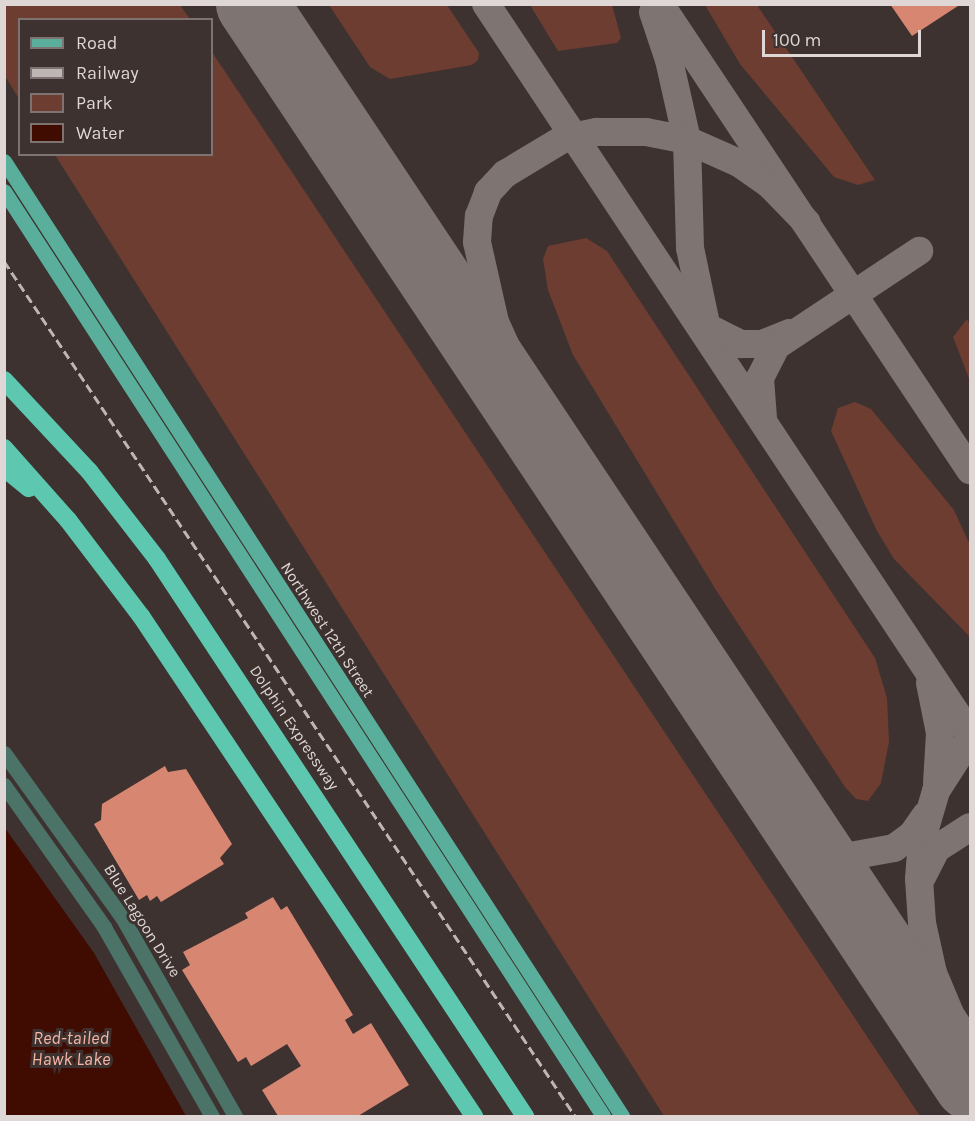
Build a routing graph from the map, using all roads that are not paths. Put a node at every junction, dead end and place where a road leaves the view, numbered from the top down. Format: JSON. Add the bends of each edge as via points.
{"nodes":[{"id":1,"x":4,"y":160,"type":"edge"},
{"id":2,"x":4,"y":191,"type":"edge"},
{"id":3,"x":4,"y":380,"type":"edge"},
{"id":4,"x":4,"y":448,"type":"edge"},
{"id":5,"x":4,"y":468,"type":"edge"},
{"id":6,"x":68,"y":520,"type":"junction"},
{"id":7,"x":4,"y":753,"type":"edge"},
{"id":8,"x":4,"y":785,"type":"edge"},
{"id":9,"x":212,"y":1116,"type":"edge"},
{"id":10,"x":235,"y":1116,"type":"edge"},
{"id":11,"x":474,"y":1116,"type":"edge"},
{"id":12,"x":525,"y":1116,"type":"edge"},
{"id":13,"x":603,"y":1116,"type":"edge"},
{"id":14,"x":622,"y":1116,"type":"edge"}],
"edges":[{"from":1,"to":14,"type":"main road","name":"Northwest 12th Street"},
{"from":2,"to":13,"type":"main road","name":"Northwest 12th Street","via":[[470,917]]},
{"from":3,"to":12,"type":"highway","name":"Dolphin Expressway","via":[[89,471],[157,559]]},
{"from":4,"to":6,"type":"highway"},
{"from":5,"to":6,"type":"highway"},
{"from":6,"to":11,"type":"highway","via":[[166,653]]},
{"from":7,"to":10,"type":"street","name":"Blue Lagoon Drive","via":[[122,917]]},
{"from":8,"to":9,"type":"street","via":[[104,927]]}]}
